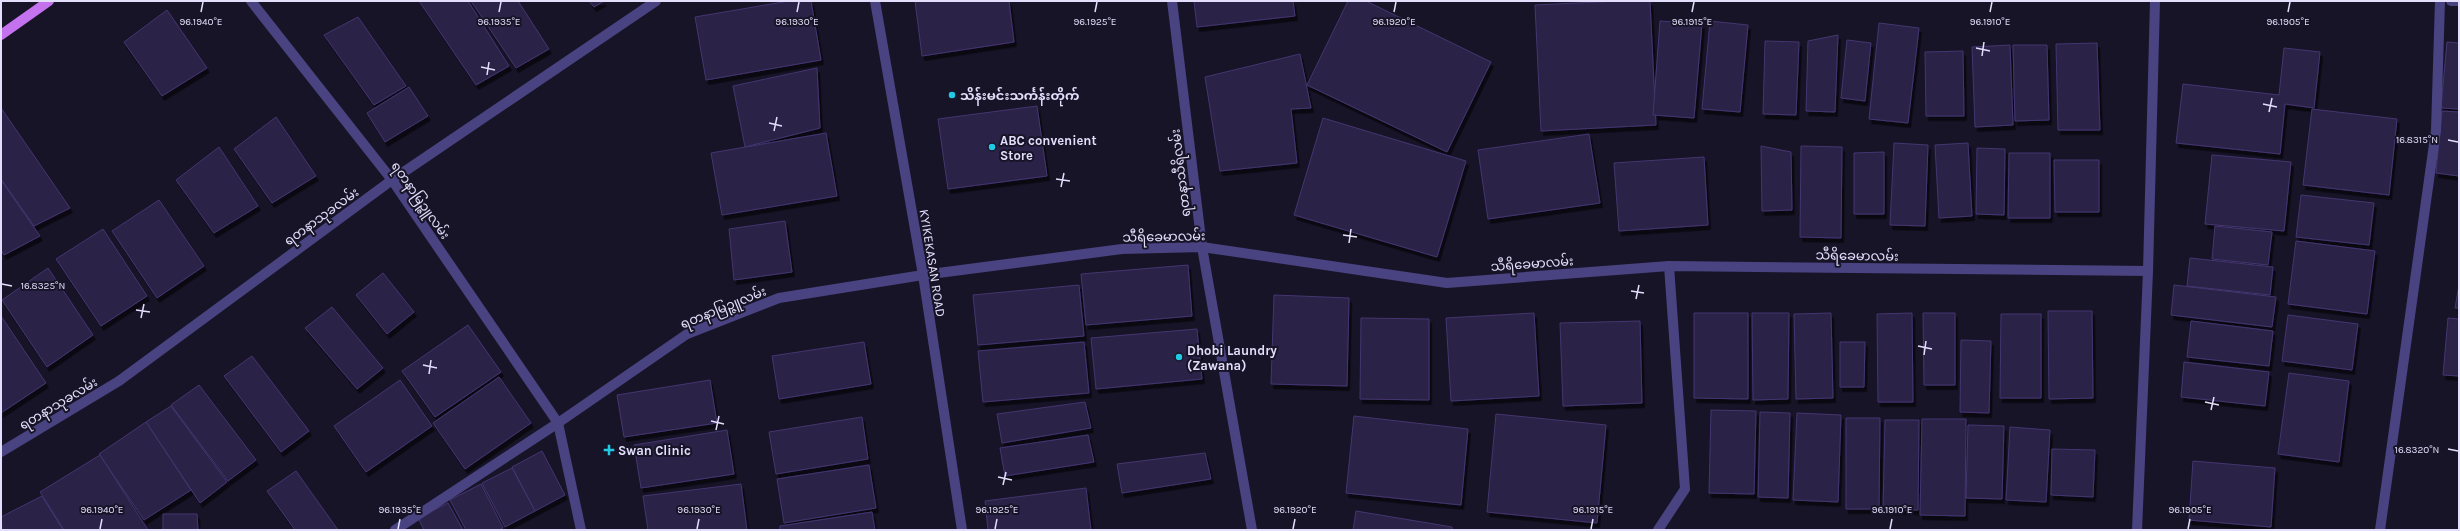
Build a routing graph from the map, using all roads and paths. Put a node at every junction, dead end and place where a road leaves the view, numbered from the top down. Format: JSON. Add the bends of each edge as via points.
{"nodes":[{"id":1,"x":50,"y":1,"type":"edge"},
{"id":2,"x":251,"y":1,"type":"edge"},
{"id":3,"x":656,"y":1,"type":"edge"},
{"id":4,"x":875,"y":1,"type":"edge"},
{"id":5,"x":1172,"y":1,"type":"edge"},
{"id":6,"x":2155,"y":1,"type":"edge"},
{"id":7,"x":2440,"y":1,"type":"edge"},
{"id":8,"x":2451,"y":1,"type":"edge"},
{"id":9,"x":2459,"y":1,"type":"edge"},
{"id":10,"x":1,"y":35,"type":"edge"},
{"id":11,"x":392,"y":180,"type":"junction"},
{"id":12,"x":1202,"y":247,"type":"junction"},
{"id":13,"x":1669,"y":266,"type":"junction"},
{"id":14,"x":2148,"y":271,"type":"junction"},
{"id":15,"x":923,"y":275,"type":"junction"},
{"id":16,"x":558,"y":423,"type":"junction"},
{"id":17,"x":1,"y":452,"type":"edge"},
{"id":18,"x":395,"y":530,"type":"edge"},
{"id":19,"x":581,"y":530,"type":"edge"},
{"id":20,"x":962,"y":530,"type":"edge"},
{"id":21,"x":1252,"y":530,"type":"edge"},
{"id":22,"x":1658,"y":530,"type":"edge"},
{"id":23,"x":2137,"y":530,"type":"edge"},
{"id":24,"x":2380,"y":530,"type":"edge"}],
"edges":[{"from":1,"to":10,"type":"main road"},
{"from":2,"to":11,"type":"street","name":"ရတနာမြဉ္ဇူလမ်း"},
{"from":3,"to":11,"type":"street","name":"ရတနာသုခလမ်း"},
{"from":4,"to":15,"type":"street","name":"KYIKEKASAN ROAD"},
{"from":5,"to":12,"type":"street","name":"ရတနာသီရိလမ်း"},
{"from":6,"to":14,"type":"street"},
{"from":7,"to":24,"type":"street","via":[[2436,130]]},
{"from":8,"to":9,"type":"street"},
{"from":11,"to":16,"type":"street","name":"ရတနာမြဉ္ဇူလမ်း"},
{"from":11,"to":17,"type":"street","name":"ရတနာသုခလမ်း","via":[[119,381]]},
{"from":12,"to":13,"type":"street","name":"သီရိခေမာလမ်း","via":[[1447,283]]},
{"from":12,"to":15,"type":"street","name":"သီရိခေမာလမ်း","via":[[1122,249]]},
{"from":12,"to":21,"type":"street","name":"ရတနာသီရိလမ်း"},
{"from":13,"to":14,"type":"street","name":"သီရိခေမာလမ်း"},
{"from":13,"to":22,"type":"street","via":[[1684,489]]},
{"from":14,"to":23,"type":"street"},
{"from":15,"to":16,"type":"street","name":"ရတနာမြဉ္ဇူလမ်း","via":[[779,298],[687,334]]},
{"from":15,"to":20,"type":"street","name":"KYIKEKASAN ROAD"},
{"from":16,"to":18,"type":"street"},
{"from":16,"to":19,"type":"street","name":"ရတနာမြဉ္ဇူလမ်း"}]}
